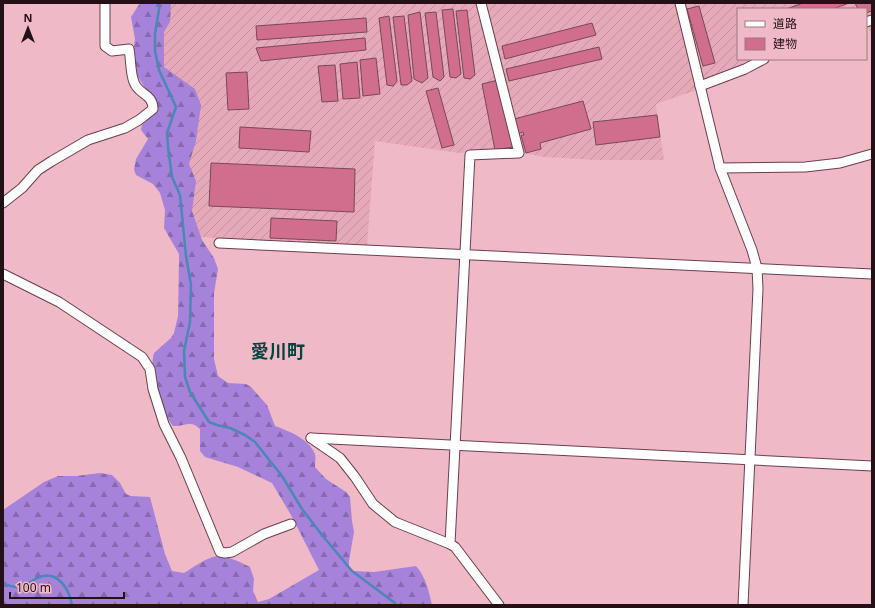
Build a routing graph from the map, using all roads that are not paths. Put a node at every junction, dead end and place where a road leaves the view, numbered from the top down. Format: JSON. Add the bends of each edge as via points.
{"nodes":[{"id":1,"x":105,"y":3,"type":"edge"},
{"id":2,"x":481,"y":3,"type":"edge"},
{"id":3,"x":680,"y":3,"type":"edge"},
{"id":4,"x":762,"y":60,"type":"edge"},
{"id":5,"x":700,"y":86,"type":"junction"},
{"id":6,"x":872,"y":154,"type":"edge"},
{"id":7,"x":720,"y":168,"type":"junction"},
{"id":8,"x":3,"y":203,"type":"edge"},
{"id":9,"x":219,"y":243,"type":"dead end"},
{"id":10,"x":465,"y":254,"type":"junction"},
{"id":11,"x":757,"y":268,"type":"junction"},
{"id":12,"x":3,"y":274,"type":"edge"},
{"id":13,"x":872,"y":274,"type":"edge"},
{"id":14,"x":456,"y":445,"type":"junction"},
{"id":15,"x":750,"y":460,"type":"junction"},
{"id":16,"x":872,"y":466,"type":"edge"},
{"id":17,"x":291,"y":524,"type":"dead end"},
{"id":18,"x":450,"y":544,"type":"junction"},
{"id":19,"x":499,"y":605,"type":"edge"},
{"id":20,"x":743,"y":605,"type":"edge"}],
"edges":[{"from":1,"to":8,"type":"street","via":[[105,46],[112,51],[130,49],[134,82],[140,92],[151,98],[153,109],[125,128],[88,140],[52,161],[38,170],[22,188]]},
{"from":2,"to":10,"type":"street","via":[[519,153],[470,155]]},
{"from":3,"to":5,"type":"street"},
{"from":4,"to":5,"type":"street","via":[[746,69]]},
{"from":5,"to":7,"type":"street"},
{"from":6,"to":7,"type":"street","via":[[840,163],[805,167]]},
{"from":7,"to":11,"type":"street"},
{"from":9,"to":10,"type":"street"},
{"from":10,"to":11,"type":"street"},
{"from":10,"to":14,"type":"street"},
{"from":11,"to":13,"type":"street"},
{"from":11,"to":15,"type":"street"},
{"from":12,"to":17,"type":"street","via":[[59,302],[146,362],[164,424],[220,552],[232,552],[264,534]]},
{"from":14,"to":15,"type":"street"},
{"from":14,"to":18,"type":"street"},
{"from":14,"to":18,"type":"street","via":[[311,438],[340,458],[373,504],[388,517]]},
{"from":15,"to":16,"type":"street"},
{"from":15,"to":20,"type":"street"},
{"from":18,"to":19,"type":"street","via":[[455,547]]}]}
